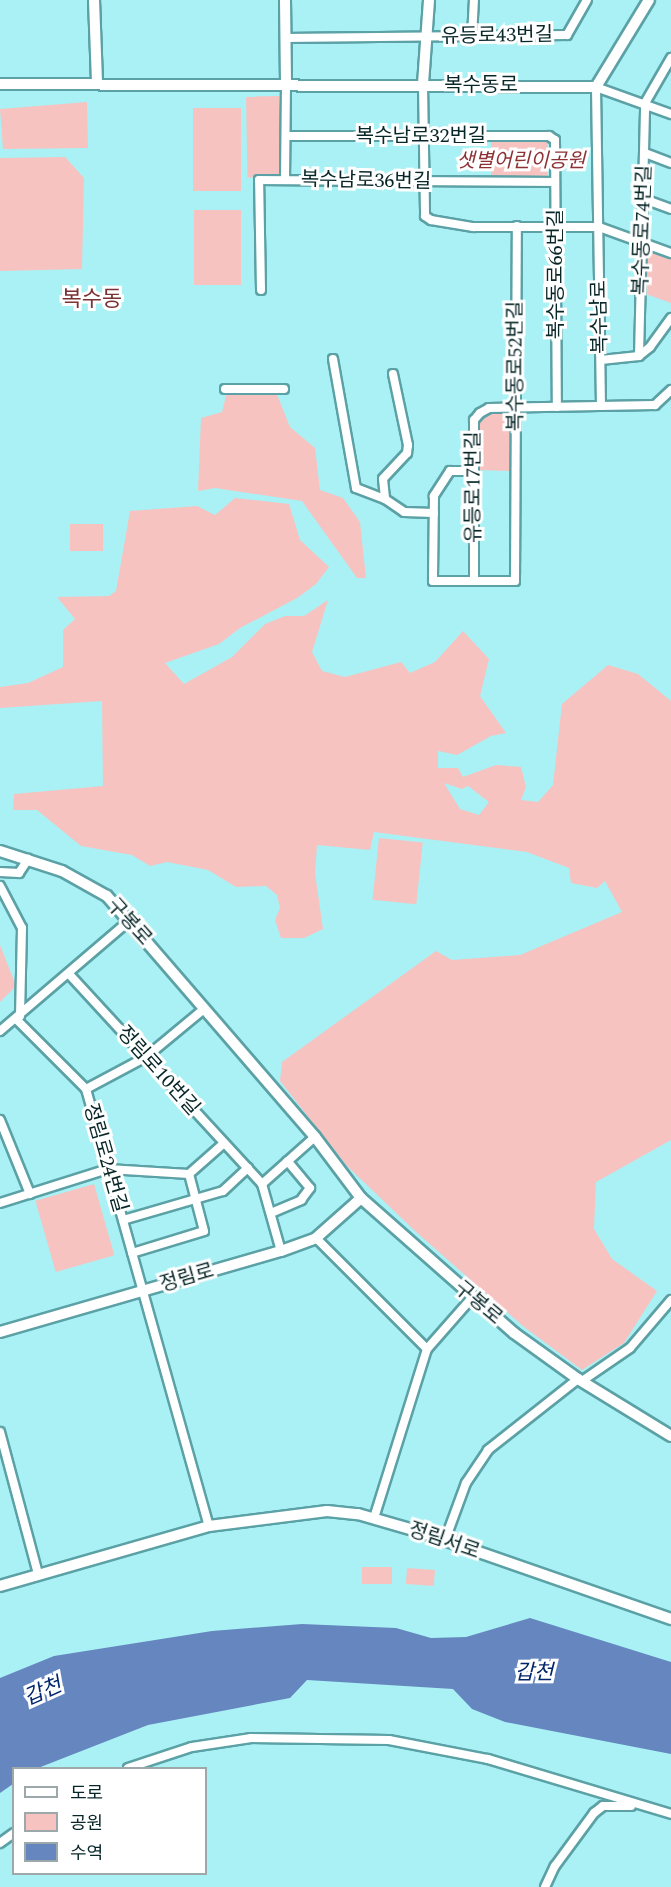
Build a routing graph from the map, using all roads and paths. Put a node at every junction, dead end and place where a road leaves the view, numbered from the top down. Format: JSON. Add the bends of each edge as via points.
{"nodes":[{"id":1,"x":94,"y":0,"type":"edge"},
{"id":2,"x":285,"y":0,"type":"edge"},
{"id":3,"x":429,"y":0,"type":"edge"},
{"id":4,"x":474,"y":0,"type":"edge"},
{"id":5,"x":575,"y":0,"type":"edge"},
{"id":6,"x":649,"y":0,"type":"edge"},
{"id":7,"x":586,"y":2,"type":"edge"},
{"id":8,"x":426,"y":37,"type":"junction"},
{"id":9,"x":472,"y":37,"type":"junction"},
{"id":10,"x":285,"y":38,"type":"junction"},
{"id":11,"x":671,"y":58,"type":"edge"},
{"id":12,"x":97,"y":83,"type":"junction"},
{"id":13,"x":0,"y":84,"type":"edge"},
{"id":14,"x":423,"y":84,"type":"junction"},
{"id":15,"x":286,"y":85,"type":"junction"},
{"id":16,"x":596,"y":87,"type":"junction"},
{"id":17,"x":645,"y":104,"type":"junction"},
{"id":18,"x":671,"y":114,"type":"edge"},
{"id":19,"x":286,"y":136,"type":"junction"},
{"id":20,"x":424,"y":136,"type":"junction"},
{"id":21,"x":555,"y":140,"type":"joint"},
{"id":22,"x":645,"y":153,"type":"junction"},
{"id":23,"x":671,"y":163,"type":"edge"},
{"id":24,"x":285,"y":180,"type":"junction"},
{"id":25,"x":425,"y":182,"type":"junction"},
{"id":26,"x":555,"y":182,"type":"junction"},
{"id":27,"x":644,"y":199,"type":"junction"},
{"id":28,"x":671,"y":209,"type":"edge"},
{"id":29,"x":517,"y":226,"type":"junction"},
{"id":30,"x":556,"y":227,"type":"junction"},
{"id":31,"x":598,"y":227,"type":"junction"},
{"id":32,"x":644,"y":243,"type":"junction"},
{"id":33,"x":671,"y":253,"type":"edge"},
{"id":34,"x":261,"y":290,"type":"dead end"},
{"id":35,"x":671,"y":318,"type":"edge"},
{"id":36,"x":639,"y":356,"type":"junction"},
{"id":37,"x":333,"y":359,"type":"dead end"},
{"id":38,"x":601,"y":360,"type":"junction"},
{"id":39,"x":393,"y":374,"type":"dead end"},
{"id":40,"x":225,"y":389,"type":"dead end"},
{"id":41,"x":284,"y":389,"type":"dead end"},
{"id":42,"x":671,"y":390,"type":"edge"},
{"id":43,"x":601,"y":406,"type":"junction"},
{"id":44,"x":516,"y":407,"type":"junction"},
{"id":45,"x":557,"y":407,"type":"junction"},
{"id":46,"x":473,"y":471,"type":"junction"},
{"id":47,"x":385,"y":499,"type":"junction"},
{"id":48,"x":434,"y":513,"type":"junction"},
{"id":49,"x":474,"y":581,"type":"junction"},
{"id":50,"x":0,"y":851,"type":"edge"},
{"id":51,"x":28,"y":859,"type":"junction"},
{"id":52,"x":0,"y":872,"type":"edge"},
{"id":53,"x":0,"y":886,"type":"edge"},
{"id":54,"x":130,"y":920,"type":"junction"},
{"id":55,"x":69,"y":974,"type":"junction"},
{"id":56,"x":204,"y":1009,"type":"junction"},
{"id":57,"x":18,"y":1017,"type":"junction"},
{"id":58,"x":0,"y":1031,"type":"edge"},
{"id":59,"x":146,"y":1057,"type":"junction"},
{"id":60,"x":86,"y":1089,"type":"junction"},
{"id":61,"x":0,"y":1120,"type":"edge"},
{"id":62,"x":2,"y":1132,"type":"edge"},
{"id":63,"x":315,"y":1137,"type":"junction"},
{"id":64,"x":223,"y":1144,"type":"junction"},
{"id":65,"x":287,"y":1161,"type":"junction"},
{"id":66,"x":248,"y":1168,"type":"junction"},
{"id":67,"x":108,"y":1169,"type":"junction"},
{"id":68,"x":189,"y":1174,"type":"junction"},
{"id":69,"x":262,"y":1184,"type":"junction"},
{"id":70,"x":30,"y":1194,"type":"junction"},
{"id":71,"x":361,"y":1198,"type":"junction"},
{"id":72,"x":196,"y":1199,"type":"junction"},
{"id":73,"x":0,"y":1203,"type":"edge"},
{"id":74,"x":271,"y":1213,"type":"junction"},
{"id":75,"x":123,"y":1220,"type":"junction"},
{"id":76,"x":316,"y":1238,"type":"junction"},
{"id":77,"x":281,"y":1251,"type":"junction"},
{"id":78,"x":132,"y":1253,"type":"junction"},
{"id":79,"x":143,"y":1290,"type":"junction"},
{"id":80,"x":471,"y":1299,"type":"junction"},
{"id":81,"x":671,"y":1300,"type":"edge"},
{"id":82,"x":0,"y":1332,"type":"edge"},
{"id":83,"x":427,"y":1349,"type":"junction"},
{"id":84,"x":580,"y":1380,"type":"junction"},
{"id":85,"x":0,"y":1432,"type":"edge"},
{"id":86,"x":671,"y":1436,"type":"edge"},
{"id":87,"x":374,"y":1518,"type":"junction"},
{"id":88,"x":209,"y":1526,"type":"junction"},
{"id":89,"x":445,"y":1540,"type":"junction"},
{"id":90,"x":38,"y":1574,"type":"junction"},
{"id":91,"x":0,"y":1586,"type":"edge"},
{"id":92,"x":670,"y":1619,"type":"edge"},
{"id":93,"x":131,"y":1767,"type":"edge"},
{"id":94,"x":646,"y":1806,"type":"junction"},
{"id":95,"x":671,"y":1808,"type":"edge"},
{"id":96,"x":671,"y":1814,"type":"edge"},
{"id":97,"x":12,"y":1835,"type":"edge"},
{"id":98,"x":0,"y":1844,"type":"edge"},
{"id":99,"x":545,"y":1887,"type":"edge"}],
"edges":[{"from":1,"to":12,"type":"main road"},
{"from":2,"to":10,"type":"main road"},
{"from":3,"to":8,"type":"main road"},
{"from":4,"to":9,"type":"street"},
{"from":5,"to":7,"type":"street","name":"유등로43번길"},
{"from":6,"to":16,"type":"main road"},
{"from":7,"to":9,"type":"street","name":"유등로43번길","via":[[567,34]]},
{"from":8,"to":9,"type":"street","name":"유등로43번길"},
{"from":8,"to":10,"type":"street","name":"유등로43번길"},
{"from":8,"to":14,"type":"main road"},
{"from":10,"to":15,"type":"main road"},
{"from":11,"to":17,"type":"street"},
{"from":12,"to":13,"type":"main road","name":"복수동로"},
{"from":12,"to":15,"type":"main road","name":"복수동로"},
{"from":14,"to":15,"type":"main road","name":"복수동로"},
{"from":14,"to":16,"type":"main road","name":"복수동로"},
{"from":14,"to":20,"type":"street"},
{"from":15,"to":19,"type":"street"},
{"from":16,"to":17,"type":"street","name":"복수동로"},
{"from":16,"to":31,"type":"street","name":"복수남로"},
{"from":17,"to":18,"type":"street","name":"복수동로"},
{"from":17,"to":22,"type":"street","name":"복수동로74번길"},
{"from":19,"to":20,"type":"street","name":"복수남로32번길"},
{"from":19,"to":24,"type":"street"},
{"from":20,"to":21,"type":"street","name":"복수남로32번길","via":[[549,136]]},
{"from":20,"to":25,"type":"street"},
{"from":21,"to":26,"type":"street","name":"복수동로66번길"},
{"from":22,"to":23,"type":"street"},
{"from":22,"to":27,"type":"street","name":"복수동로74번길"},
{"from":24,"to":25,"type":"street","name":"복수남로36번길"},
{"from":24,"to":34,"type":"street","via":[[259,180]]},
{"from":25,"to":26,"type":"street","name":"복수남로36번길"},
{"from":25,"to":29,"type":"street","via":[[425,216],[431,220],[473,227]]},
{"from":26,"to":30,"type":"street","name":"복수동로66번길"},
{"from":27,"to":28,"type":"street"},
{"from":27,"to":32,"type":"street","name":"복수동로74번길"},
{"from":29,"to":30,"type":"street"},
{"from":29,"to":44,"type":"street","name":"복수동로52번길"},
{"from":30,"to":31,"type":"street"},
{"from":30,"to":45,"type":"street","name":"복수동로66번길"},
{"from":31,"to":32,"type":"street"},
{"from":31,"to":38,"type":"street","name":"복수남로"},
{"from":32,"to":33,"type":"street"},
{"from":32,"to":36,"type":"street","name":"복수동로74번길"},
{"from":35,"to":36,"type":"street"},
{"from":36,"to":38,"type":"street"},
{"from":37,"to":47,"type":"street","via":[[356,488]]},
{"from":38,"to":43,"type":"street","name":"복수남로"},
{"from":39,"to":47,"type":"street","via":[[408,445],[407,453],[383,479]]},
{"from":40,"to":41,"type":"street"},
{"from":42,"to":43,"type":"street","name":"유등로17번길","via":[[655,405]]},
{"from":43,"to":45,"type":"street","name":"유등로17번길"},
{"from":44,"to":45,"type":"street","name":"유등로17번길"},
{"from":44,"to":46,"type":"street","name":"유등로17번길","via":[[489,408],[474,420]]},
{"from":44,"to":49,"type":"street","name":"복수동로52번길","via":[[515,581]]},
{"from":46,"to":48,"type":"street","name":"복수동로52번길","via":[[450,471],[434,496]]},
{"from":46,"to":49,"type":"street","name":"유등로17번길"},
{"from":47,"to":48,"type":"street","via":[[404,512]]},
{"from":48,"to":49,"type":"street","name":"복수동로52번길","via":[[433,581]]},
{"from":50,"to":51,"type":"main road","name":"구봉로"},
{"from":51,"to":52,"type":"street","via":[[19,873]]},
{"from":51,"to":54,"type":"main road","name":"구봉로","via":[[85,882],[107,896]]},
{"from":53,"to":57,"type":"street","via":[[22,928]]},
{"from":54,"to":55,"type":"street"},
{"from":54,"to":56,"type":"main road","name":"구봉로"},
{"from":55,"to":57,"type":"street"},
{"from":55,"to":59,"type":"street","name":"정림로10번길"},
{"from":56,"to":59,"type":"street"},
{"from":56,"to":63,"type":"main road","name":"구봉로"},
{"from":57,"to":58,"type":"street"},
{"from":57,"to":60,"type":"street","name":"정림로24번길"},
{"from":59,"to":60,"type":"street"},
{"from":59,"to":64,"type":"street","name":"정림로10번길"},
{"from":60,"to":67,"type":"street","name":"정림로24번길"},
{"from":61,"to":62,"type":"street"},
{"from":62,"to":70,"type":"street"},
{"from":63,"to":65,"type":"street"},
{"from":63,"to":71,"type":"main road","name":"구봉로"},
{"from":64,"to":66,"type":"street","name":"정림로10번길"},
{"from":64,"to":68,"type":"street"},
{"from":65,"to":69,"type":"street"},
{"from":65,"to":74,"type":"street","via":[[310,1188],[301,1200]]},
{"from":66,"to":69,"type":"street","name":"정림로10번길"},
{"from":66,"to":72,"type":"street","via":[[223,1191]]},
{"from":67,"to":68,"type":"street"},
{"from":67,"to":70,"type":"street"},
{"from":67,"to":75,"type":"street","name":"정림로24번길"},
{"from":68,"to":72,"type":"street","name":"정림로"},
{"from":69,"to":74,"type":"street","name":"정림로10번길"},
{"from":70,"to":73,"type":"street"},
{"from":71,"to":76,"type":"main road","name":"정림로"},
{"from":71,"to":80,"type":"main road","name":"구봉로"},
{"from":72,"to":75,"type":"street"},
{"from":72,"to":78,"type":"street","name":"정림로","via":[[204,1231]]},
{"from":74,"to":77,"type":"street","name":"정림로10번길"},
{"from":75,"to":78,"type":"street","name":"정림로24번길"},
{"from":76,"to":77,"type":"main road","name":"정림로"},
{"from":76,"to":83,"type":"street"},
{"from":77,"to":79,"type":"main road","name":"정림로"},
{"from":78,"to":79,"type":"street","name":"정림로24번길"},
{"from":79,"to":82,"type":"main road","name":"정림로"},
{"from":79,"to":88,"type":"street"},
{"from":80,"to":83,"type":"street"},
{"from":80,"to":84,"type":"main road","name":"구봉로"},
{"from":81,"to":84,"type":"street","via":[[630,1348]]},
{"from":83,"to":87,"type":"street"},
{"from":84,"to":86,"type":"main road","name":"구봉로"},
{"from":84,"to":89,"type":"street","via":[[488,1450],[466,1483]]},
{"from":85,"to":90,"type":"street"},
{"from":87,"to":88,"type":"main road","name":"정림서로","via":[[327,1511]]},
{"from":87,"to":89,"type":"main road","name":"정림서로"},
{"from":88,"to":90,"type":"main road","name":"정림서로"},
{"from":89,"to":92,"type":"main road","name":"정림서로"},
{"from":90,"to":91,"type":"main road","name":"정림서로"},
{"from":93,"to":94,"type":"street","via":[[192,1747],[251,1738],[379,1739],[466,1754]]},
{"from":94,"to":95,"type":"street"},
{"from":94,"to":96,"type":"street"},
{"from":94,"to":99,"type":"street","via":[[603,1806],[555,1866]]},
{"from":97,"to":98,"type":"street"}]}
